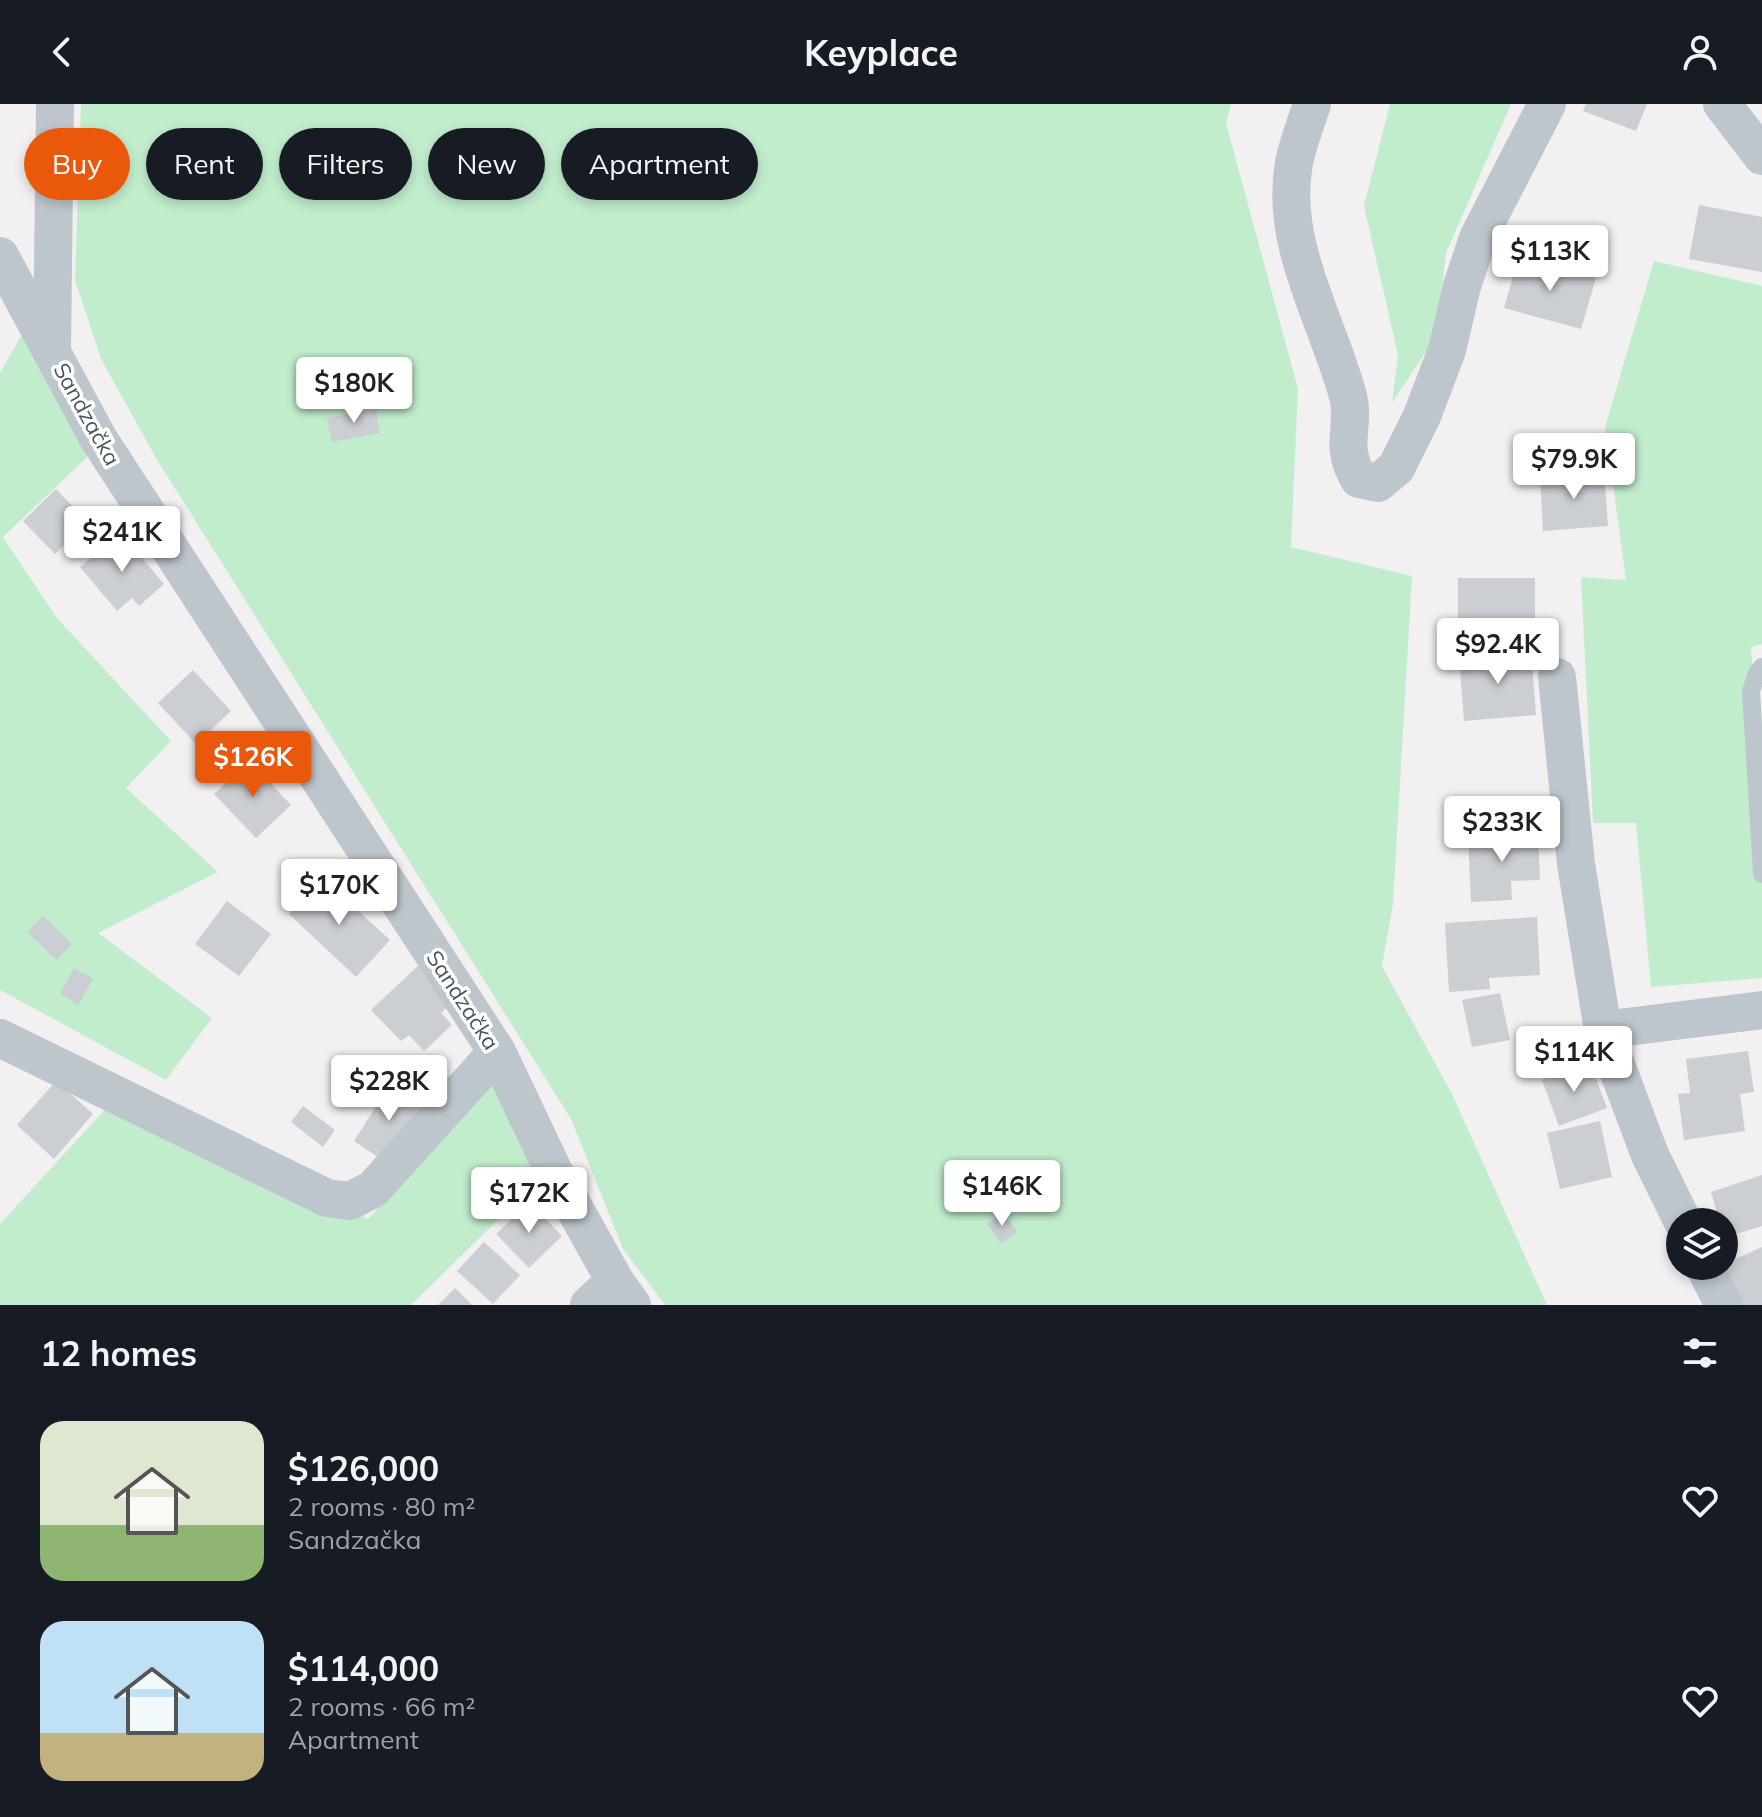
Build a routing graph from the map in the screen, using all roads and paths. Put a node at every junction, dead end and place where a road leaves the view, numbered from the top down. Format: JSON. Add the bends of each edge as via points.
{"nodes":[{"id":1,"x":55,"y":104,"type":"edge"},
{"id":2,"x":1312,"y":104,"type":"edge"},
{"id":3,"x":1547,"y":104,"type":"edge"},
{"id":4,"x":1722,"y":104,"type":"edge"},
{"id":5,"x":1762,"y":156,"type":"edge"},
{"id":6,"x":0,"y":256,"type":"edge"},
{"id":7,"x":52,"y":350,"type":"junction"},
{"id":8,"x":1762,"y":667,"type":"edge"},
{"id":9,"x":1557,"y":677,"type":"dead end"},
{"id":10,"x":1762,"y":874,"type":"edge"},
{"id":11,"x":1762,"y":1010,"type":"edge"},
{"id":12,"x":1603,"y":1030,"type":"junction"},
{"id":13,"x":4,"y":1047,"type":"edge"},
{"id":14,"x":497,"y":1052,"type":"junction"},
{"id":15,"x":1676,"y":1208,"type":"edge"},
{"id":16,"x":1711,"y":1280,"type":"edge"},
{"id":17,"x":612,"y":1297,"type":"edge"},
{"id":18,"x":1724,"y":1305,"type":"edge"}],
"edges":[{"from":1,"to":7,"type":"street"},
{"from":2,"to":3,"type":"street","via":[[1294,165],[1293,215],[1307,281],[1349,400],[1349,462],[1359,479],[1378,483],[1396,468],[1422,416],[1447,350],[1478,238]]},
{"from":4,"to":5,"type":"street"},
{"from":6,"to":7,"type":"street","name":"Sandzačka"},
{"from":7,"to":14,"type":"street","name":"Sandzačka","via":[[98,438]]},
{"from":8,"to":10,"type":"lane","via":[[1751,691]]},
{"from":9,"to":12,"type":"street","via":[[1576,864]]},
{"from":11,"to":12,"type":"street"},
{"from":12,"to":15,"type":"street","via":[[1650,1155]]},
{"from":13,"to":14,"type":"street","via":[[327,1198],[350,1201],[373,1189]]},
{"from":14,"to":17,"type":"street","name":"Sandzačka"},
{"from":16,"to":18,"type":"street"}]}
